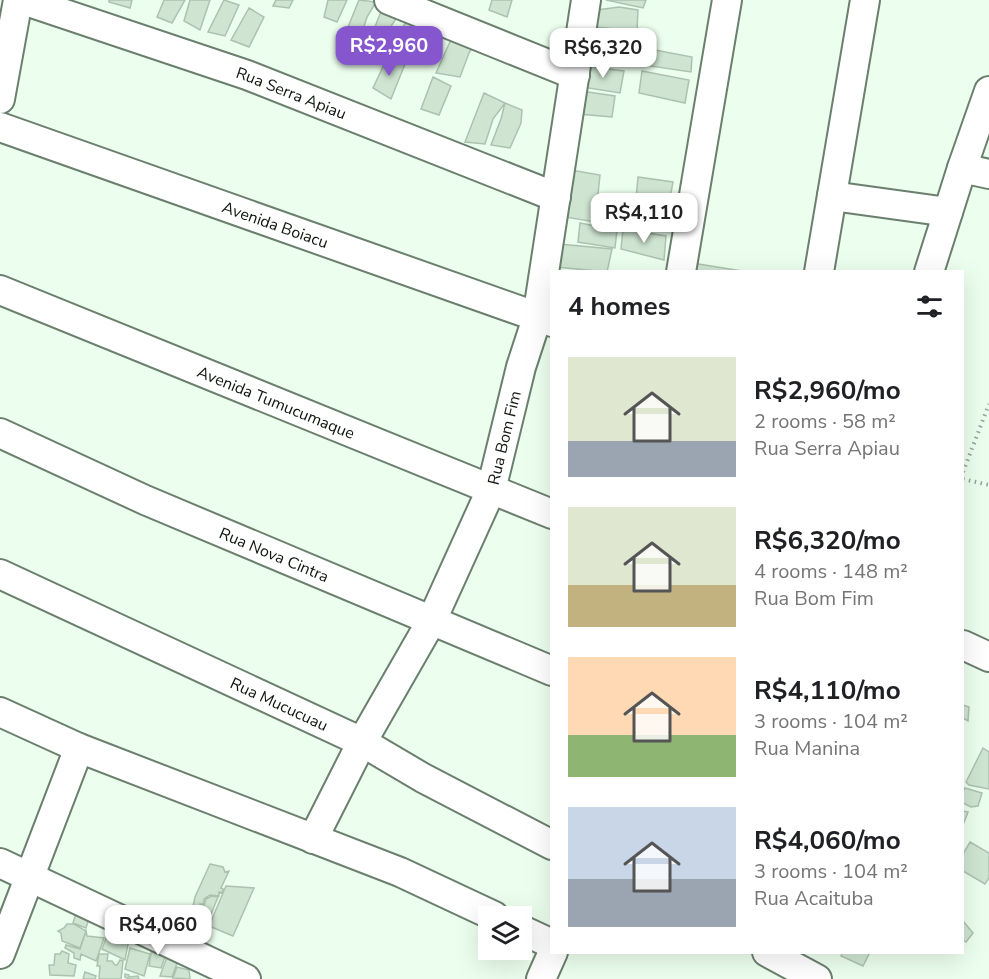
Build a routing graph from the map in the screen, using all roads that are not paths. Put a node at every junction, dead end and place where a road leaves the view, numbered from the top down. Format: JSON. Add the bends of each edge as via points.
{"nodes":[{"id":1,"x":21,"y":0,"type":"edge"},
{"id":2,"x":389,"y":0,"type":"edge"},
{"id":3,"x":586,"y":0,"type":"edge"},
{"id":4,"x":727,"y":0,"type":"edge"},
{"id":5,"x":865,"y":0,"type":"edge"},
{"id":6,"x":575,"y":75,"type":"junction"},
{"id":7,"x":989,"y":91,"type":"edge"},
{"id":8,"x":0,"y":99,"type":"edge"},
{"id":9,"x":0,"y":127,"type":"edge"},
{"id":10,"x":975,"y":171,"type":"edge"},
{"id":11,"x":832,"y":196,"type":"junction"},
{"id":12,"x":556,"y":197,"type":"junction"},
{"id":13,"x":948,"y":212,"type":"junction"},
{"id":14,"x":681,"y":270,"type":"edge"},
{"id":15,"x":819,"y":270,"type":"edge"},
{"id":16,"x":931,"y":270,"type":"edge"},
{"id":17,"x":0,"y":290,"type":"edge"},
{"id":18,"x":545,"y":320,"type":"edge"},
{"id":19,"x":0,"y":433,"type":"edge"},
{"id":20,"x":491,"y":490,"type":"junction"},
{"id":21,"x":550,"y":513,"type":"edge"},
{"id":22,"x":0,"y":574,"type":"edge"},
{"id":23,"x":432,"y":620,"type":"junction"},
{"id":24,"x":964,"y":645,"type":"edge"},
{"id":25,"x":989,"y":657,"type":"edge"},
{"id":26,"x":550,"y":670,"type":"edge"},
{"id":27,"x":0,"y":712,"type":"edge"},
{"id":28,"x":362,"y":742,"type":"junction"},
{"id":29,"x":79,"y":748,"type":"junction"},
{"id":30,"x":313,"y":839,"type":"junction"},
{"id":31,"x":550,"y":844,"type":"edge"},
{"id":32,"x":0,"y":863,"type":"edge"},
{"id":33,"x":29,"y":877,"type":"junction"},
{"id":34,"x":478,"y":909,"type":"edge"},
{"id":35,"x":532,"y":935,"type":"edge"},
{"id":36,"x":550,"y":943,"type":"edge"},
{"id":37,"x":0,"y":954,"type":"edge"},
{"id":38,"x":552,"y":954,"type":"edge"},
{"id":39,"x":771,"y":954,"type":"edge"},
{"id":40,"x":246,"y":979,"type":"edge"},
{"id":41,"x":541,"y":979,"type":"edge"},
{"id":42,"x":817,"y":979,"type":"edge"}],
"edges":[{"from":1,"to":8,"type":"street"},
{"from":1,"to":12,"type":"street","name":"Rua Serra Apiau","via":[[247,75]]},
{"from":2,"to":6,"type":"street"},
{"from":3,"to":6,"type":"street","name":"Rua Bom Fim"},
{"from":4,"to":14,"type":"street"},
{"from":5,"to":11,"type":"street"},
{"from":6,"to":12,"type":"street","name":"Rua Bom Fim"},
{"from":7,"to":10,"type":"street"},
{"from":9,"to":18,"type":"street","name":"Avenida Boiacu"},
{"from":10,"to":13,"type":"street"},
{"from":11,"to":13,"type":"street"},
{"from":11,"to":15,"type":"street"},
{"from":12,"to":18,"type":"street","name":"Rua Bom Fim"},
{"from":13,"to":16,"type":"street"},
{"from":17,"to":20,"type":"street","name":"Avenida Tumucumaque"},
{"from":18,"to":20,"type":"street","name":"Rua Bom Fim","via":[[521,367]]},
{"from":19,"to":23,"type":"street","name":"Rua Nova Cintra","via":[[145,500]]},
{"from":20,"to":21,"type":"street","name":"Avenida Tumucumaque"},
{"from":20,"to":23,"type":"street","name":"Rua Bom Fim"},
{"from":22,"to":28,"type":"street","name":"Rua Mucucuau"},
{"from":23,"to":26,"type":"street","name":"Rua Nova Cintra"},
{"from":23,"to":28,"type":"street","name":"Rua Bom Fim"},
{"from":24,"to":25,"type":"street"},
{"from":27,"to":29,"type":"street"},
{"from":28,"to":30,"type":"street","name":"Rua Bom Fim"},
{"from":28,"to":31,"type":"street","name":"Rua Mucucuau"},
{"from":29,"to":30,"type":"street"},
{"from":29,"to":33,"type":"street"},
{"from":30,"to":34,"type":"street","via":[[400,872]]},
{"from":32,"to":33,"type":"street"},
{"from":33,"to":37,"type":"street"},
{"from":33,"to":40,"type":"street"},
{"from":35,"to":36,"type":"street"},
{"from":38,"to":41,"type":"street"},
{"from":39,"to":42,"type":"street"}]}
